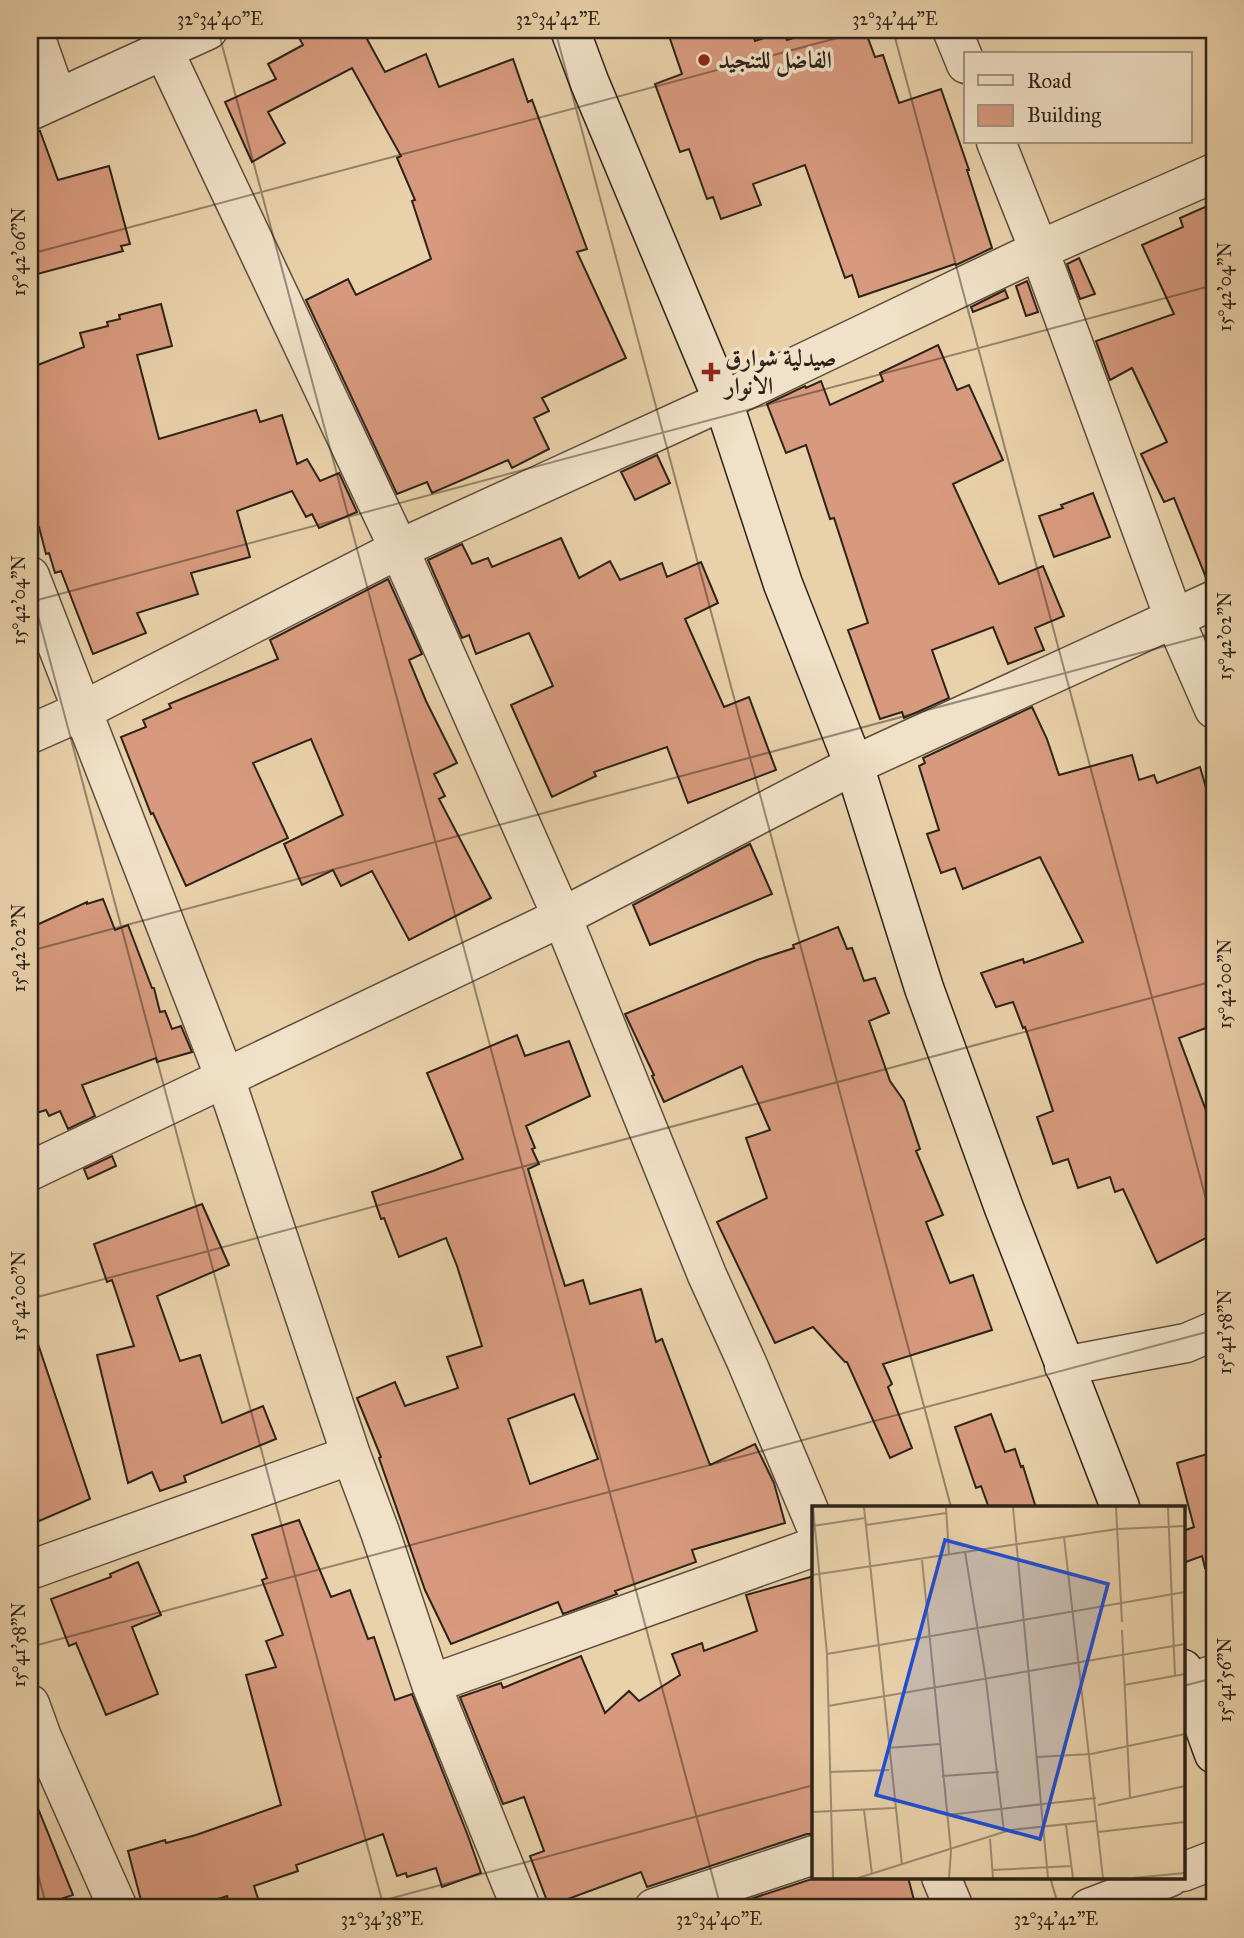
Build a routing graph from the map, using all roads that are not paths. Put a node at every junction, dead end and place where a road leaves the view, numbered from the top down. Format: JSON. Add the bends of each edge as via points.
{"nodes":[{"id":1,"x":33,"y":30,"type":"edge"},
{"id":2,"x":208,"y":30,"type":"edge"},
{"id":3,"x":570,"y":30,"type":"edge"},
{"id":4,"x":952,"y":30,"type":"edge"},
{"id":5,"x":163,"y":49,"type":"junction"},
{"id":6,"x":964,"y":59,"type":"edge"},
{"id":7,"x":43,"y":105,"type":"edge"},
{"id":8,"x":997,"y":144,"type":"edge"},
{"id":9,"x":1214,"y":173,"type":"edge"},
{"id":10,"x":1039,"y":250,"type":"junction"},
{"id":11,"x":723,"y":401,"type":"junction"},
{"id":12,"x":399,"y":549,"type":"junction"},
{"id":13,"x":30,"y":576,"type":"edge"},
{"id":14,"x":1214,"y":600,"type":"edge"},
{"id":15,"x":1174,"y":618,"type":"junction"},
{"id":16,"x":1214,"y":709,"type":"edge"},
{"id":17,"x":82,"y":711,"type":"junction"},
{"id":18,"x":30,"y":734,"type":"edge"},
{"id":19,"x":854,"y":765,"type":"junction"},
{"id":20,"x":562,"y":917,"type":"junction"},
{"id":21,"x":225,"y":1078,"type":"junction"},
{"id":22,"x":30,"y":1171,"type":"edge"},
{"id":23,"x":1214,"y":1331,"type":"edge"},
{"id":24,"x":1064,"y":1366,"type":"junction"},
{"id":25,"x":351,"y":1455,"type":"junction"},
{"id":26,"x":1120,"y":1506,"type":"edge"},
{"id":27,"x":812,"y":1517,"type":"edge"},
{"id":28,"x":812,"y":1548,"type":"edge"},
{"id":29,"x":30,"y":1570,"type":"edge"},
{"id":30,"x":1192,"y":1678,"type":"edge"},
{"id":31,"x":431,"y":1684,"type":"junction"},
{"id":32,"x":34,"y":1727,"type":"edge"},
{"id":33,"x":1214,"y":1754,"type":"edge"},
{"id":34,"x":812,"y":1855,"type":"edge"},
{"id":35,"x":1214,"y":1860,"type":"edge"},
{"id":36,"x":1184,"y":1872,"type":"edge"},
{"id":37,"x":941,"y":1878,"type":"edge"},
{"id":38,"x":1167,"y":1878,"type":"edge"},
{"id":39,"x":118,"y":1908,"type":"edge"},
{"id":40,"x":521,"y":1908,"type":"edge"},
{"id":41,"x":654,"y":1908,"type":"edge"},
{"id":42,"x":954,"y":1908,"type":"edge"},
{"id":43,"x":1089,"y":1908,"type":"edge"}],
"edges":[{"from":1,"to":7,"type":"street"},
{"from":2,"to":5,"type":"street"},
{"from":3,"to":11,"type":"street"},
{"from":4,"to":6,"type":"street"},
{"from":5,"to":7,"type":"street"},
{"from":5,"to":12,"type":"street"},
{"from":8,"to":10,"type":"street"},
{"from":9,"to":10,"type":"street"},
{"from":10,"to":11,"type":"street"},
{"from":10,"to":15,"type":"street"},
{"from":11,"to":12,"type":"street"},
{"from":11,"to":19,"type":"street","via":[[783,584]]},
{"from":12,"to":17,"type":"street"},
{"from":12,"to":20,"type":"street"},
{"from":13,"to":17,"type":"street"},
{"from":14,"to":15,"type":"street"},
{"from":15,"to":16,"type":"street"},
{"from":15,"to":19,"type":"street"},
{"from":17,"to":18,"type":"street"},
{"from":17,"to":21,"type":"street"},
{"from":19,"to":20,"type":"street"},
{"from":19,"to":24,"type":"street","via":[[924,988]]},
{"from":20,"to":21,"type":"street"},
{"from":20,"to":27,"type":"street","via":[[707,1275]]},
{"from":21,"to":22,"type":"street"},
{"from":21,"to":25,"type":"street"},
{"from":23,"to":24,"type":"street","via":[[1186,1343]]},
{"from":24,"to":26,"type":"street"},
{"from":25,"to":29,"type":"street"},
{"from":25,"to":31,"type":"street"},
{"from":28,"to":31,"type":"street"},
{"from":30,"to":33,"type":"street"},
{"from":31,"to":40,"type":"street"},
{"from":32,"to":39,"type":"street"},
{"from":34,"to":41,"type":"street"},
{"from":35,"to":36,"type":"street"},
{"from":37,"to":42,"type":"street"},
{"from":38,"to":43,"type":"street"}]}
